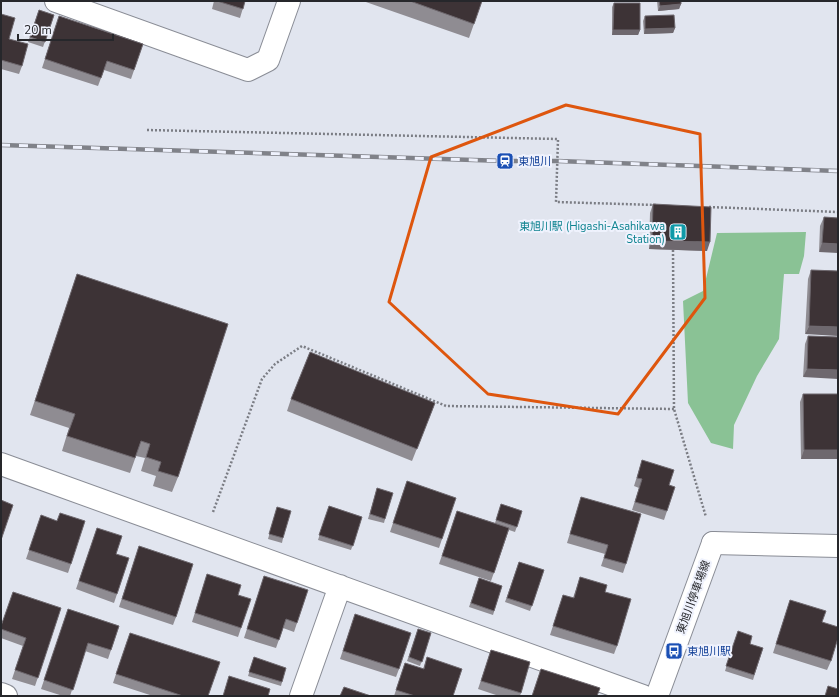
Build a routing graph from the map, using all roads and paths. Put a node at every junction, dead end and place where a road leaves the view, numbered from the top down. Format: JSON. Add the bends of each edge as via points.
{"nodes":[{"id":1,"x":56,"y":1,"type":"edge"},
{"id":2,"x":289,"y":1,"type":"edge"},
{"id":3,"x":147,"y":130,"type":"dead end"},
{"id":4,"x":662,"y":205,"type":"edge"},
{"id":5,"x":702,"y":207,"type":"edge"},
{"id":6,"x":838,"y":212,"type":"edge"},
{"id":7,"x":672,"y":250,"type":"edge"},
{"id":8,"x":674,"y":409,"type":"junction"},
{"id":9,"x":1,"y":464,"type":"edge"},
{"id":10,"x":204,"y":538,"type":"junction"},
{"id":11,"x":713,"y":543,"type":"junction"},
{"id":12,"x":838,"y":546,"type":"edge"},
{"id":13,"x":340,"y":586,"type":"junction"},
{"id":14,"x":1,"y":694,"type":"edge"},
{"id":15,"x":6,"y":696,"type":"edge"},
{"id":16,"x":301,"y":696,"type":"edge"},
{"id":17,"x":643,"y":696,"type":"edge"},
{"id":18,"x":657,"y":696,"type":"edge"}],
"edges":[{"from":1,"to":2,"type":"street","via":[[248,70],[268,60]]},
{"from":3,"to":4,"type":"path","via":[[558,139],[556,202]]},
{"from":5,"to":6,"type":"path"},
{"from":7,"to":8,"type":"path"},
{"from":8,"to":10,"type":"path","via":[[446,406],[302,346],[275,364],[262,379]]},
{"from":8,"to":11,"type":"path"},
{"from":9,"to":10,"type":"street"},
{"from":10,"to":13,"type":"street"},
{"from":11,"to":12,"type":"street"},
{"from":11,"to":18,"type":"street","name":"東旭川停車場線"},
{"from":13,"to":16,"type":"street"},
{"from":13,"to":17,"type":"street"},
{"from":14,"to":15,"type":"street"}]}
